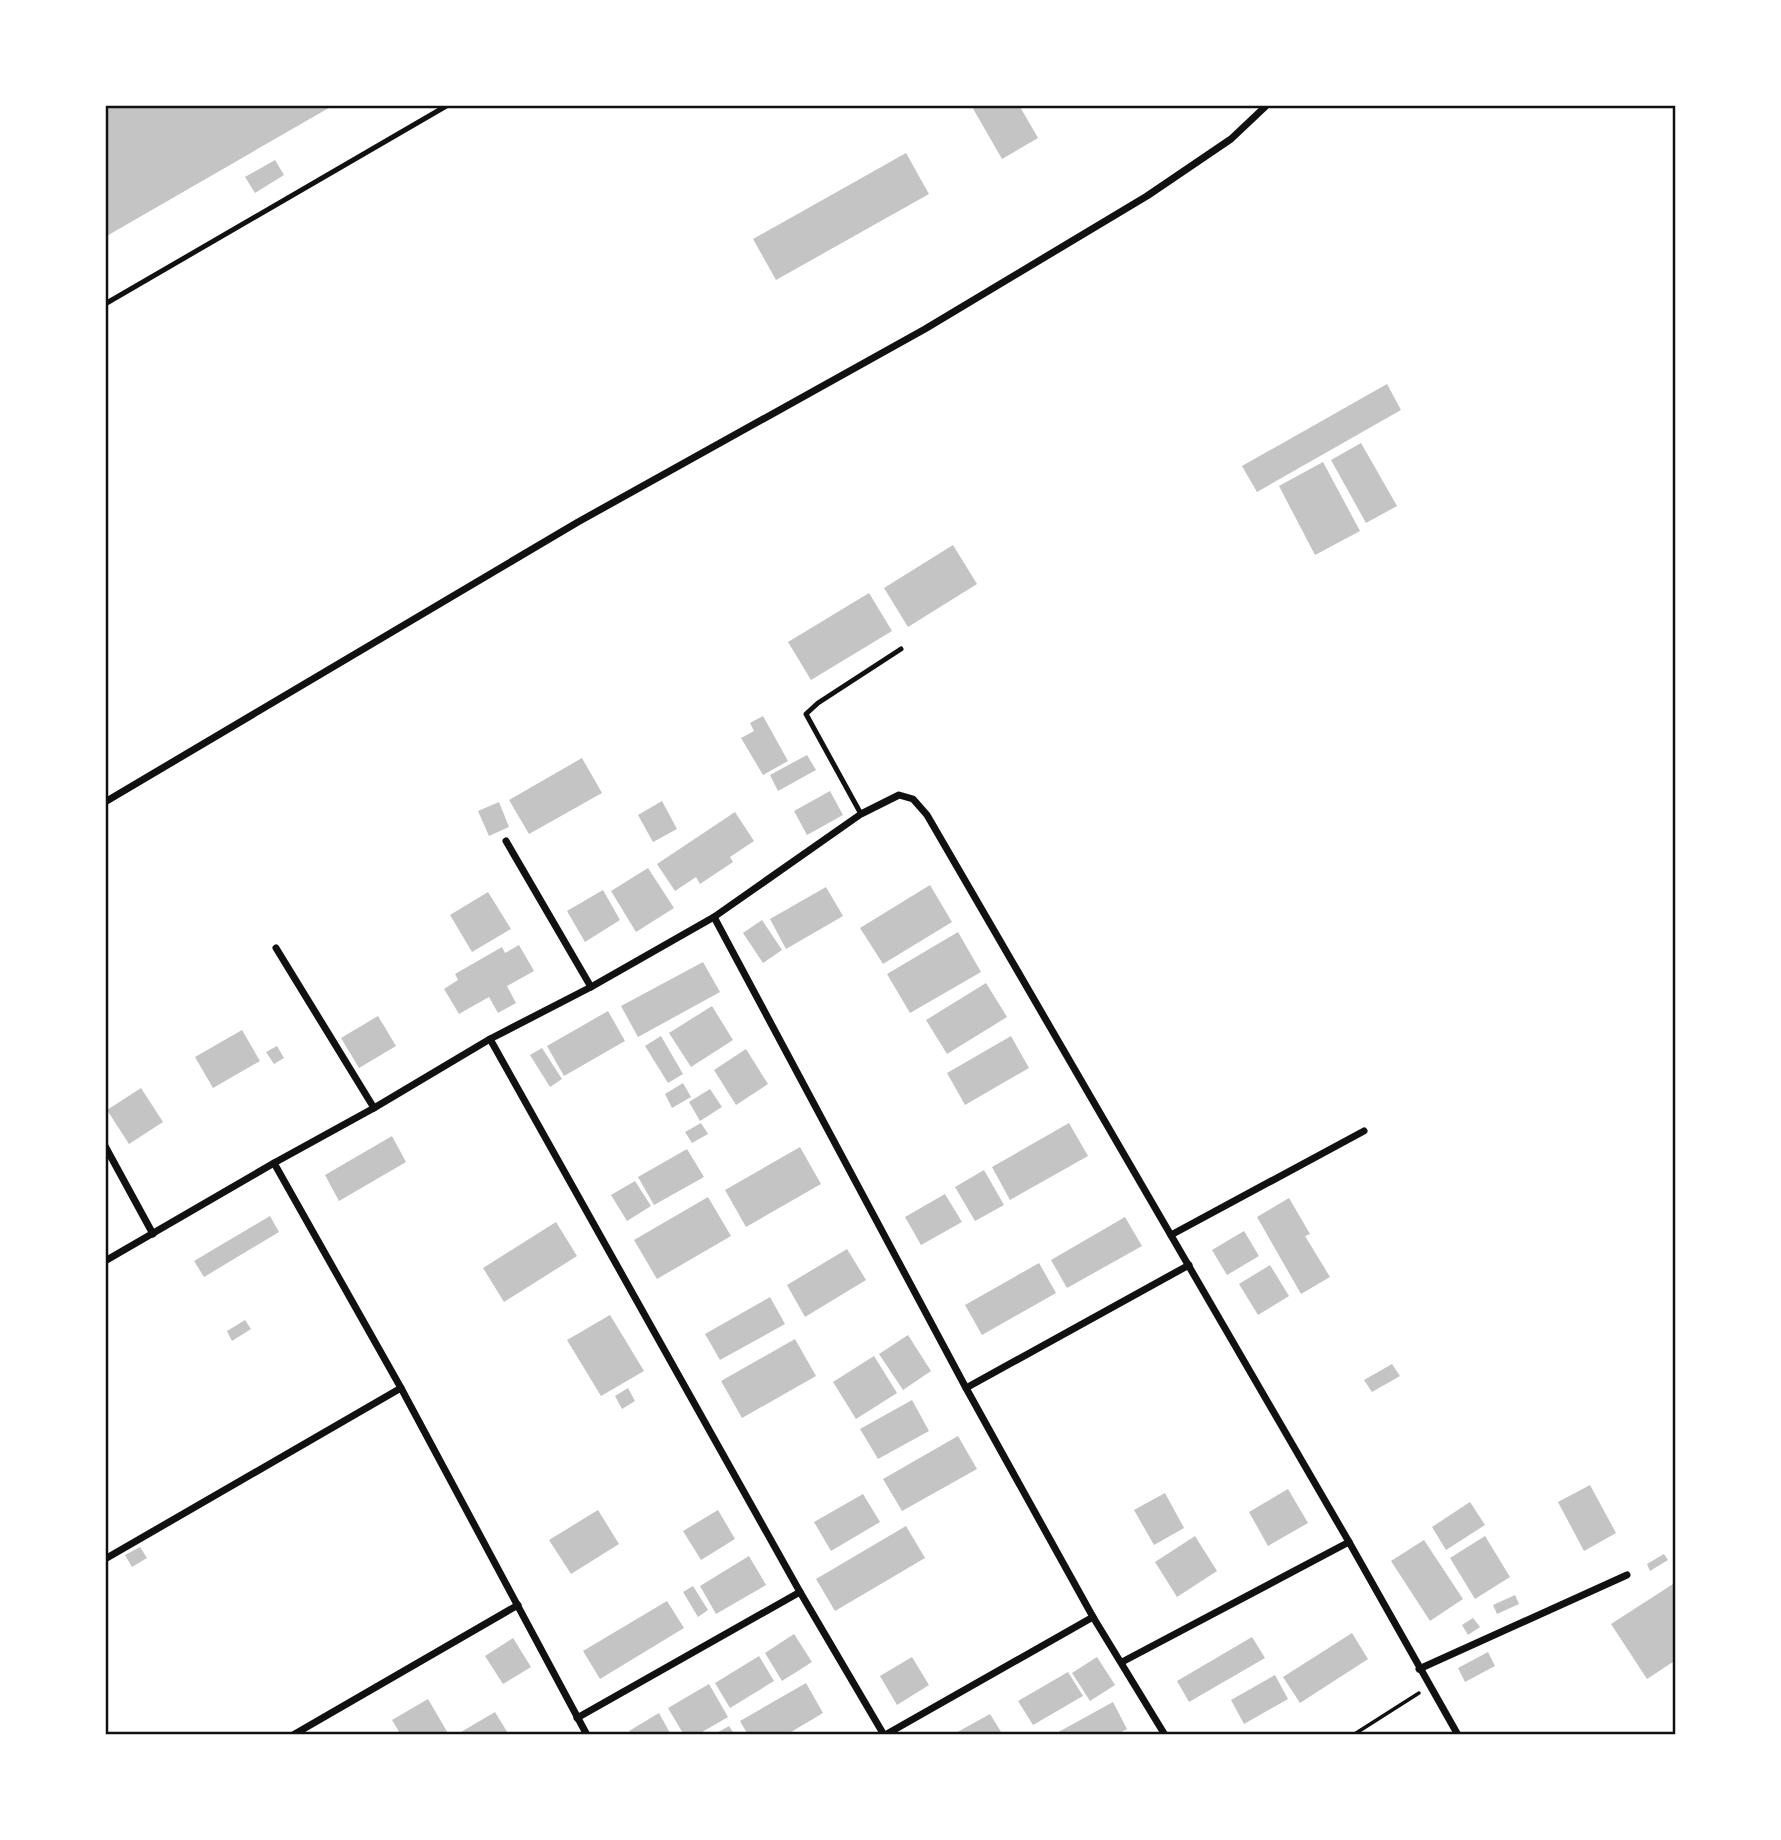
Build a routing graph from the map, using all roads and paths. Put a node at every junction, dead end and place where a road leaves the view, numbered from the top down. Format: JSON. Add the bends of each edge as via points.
{"nodes":[{"id":1,"x":448,"y":105,"type":"edge"},
{"id":2,"x":1267,"y":105,"type":"edge"},
{"id":3,"x":105,"y":304,"type":"edge"},
{"id":4,"x":901,"y":649,"type":"dead end"},
{"id":5,"x":105,"y":802,"type":"edge"},
{"id":6,"x":861,"y":814,"type":"junction"},
{"id":7,"x":506,"y":841,"type":"dead end"},
{"id":8,"x":714,"y":917,"type":"junction"},
{"id":9,"x":276,"y":948,"type":"dead end"},
{"id":10,"x":591,"y":987,"type":"junction"},
{"id":11,"x":490,"y":1039,"type":"junction"},
{"id":12,"x":374,"y":1108,"type":"junction"},
{"id":13,"x":1364,"y":1131,"type":"dead end"},
{"id":14,"x":105,"y":1146,"type":"edge"},
{"id":15,"x":274,"y":1163,"type":"junction"},
{"id":16,"x":153,"y":1234,"type":"junction"},
{"id":17,"x":1171,"y":1235,"type":"junction"},
{"id":18,"x":105,"y":1261,"type":"edge"},
{"id":19,"x":1189,"y":1265,"type":"junction"},
{"id":20,"x":401,"y":1388,"type":"junction"},
{"id":21,"x":966,"y":1388,"type":"junction"},
{"id":22,"x":1349,"y":1542,"type":"junction"},
{"id":23,"x":105,"y":1559,"type":"edge"},
{"id":24,"x":1627,"y":1575,"type":"dead end"},
{"id":25,"x":800,"y":1592,"type":"junction"},
{"id":26,"x":518,"y":1605,"type":"junction"},
{"id":27,"x":1093,"y":1617,"type":"junction"},
{"id":28,"x":1122,"y":1662,"type":"junction"},
{"id":29,"x":1419,"y":1669,"type":"junction"},
{"id":30,"x":1429,"y":1686,"type":"junction"},
{"id":31,"x":577,"y":1718,"type":"junction"},
{"id":32,"x":293,"y":1735,"type":"edge"},
{"id":33,"x":587,"y":1735,"type":"edge"},
{"id":34,"x":885,"y":1735,"type":"edge"},
{"id":35,"x":1165,"y":1735,"type":"edge"},
{"id":36,"x":1353,"y":1735,"type":"edge"},
{"id":37,"x":1458,"y":1735,"type":"edge"}],
"edges":[{"from":1,"to":3,"type":"lane"},
{"from":2,"to":5,"type":"street","via":[[1231,139],[1147,197],[925,329],[578,522]]},
{"from":4,"to":6,"type":"lane","via":[[806,715]]},
{"from":6,"to":8,"type":"street"},
{"from":6,"to":17,"type":"street","via":[[899,795],[913,799],[927,815]]},
{"from":7,"to":10,"type":"street"},
{"from":8,"to":10,"type":"street"},
{"from":8,"to":21,"type":"street"},
{"from":9,"to":12,"type":"street"},
{"from":10,"to":11,"type":"street"},
{"from":11,"to":12,"type":"street"},
{"from":11,"to":25,"type":"street"},
{"from":12,"to":15,"type":"street"},
{"from":13,"to":17,"type":"street"},
{"from":14,"to":16,"type":"street"},
{"from":15,"to":16,"type":"street"},
{"from":15,"to":20,"type":"street"},
{"from":16,"to":18,"type":"street"},
{"from":17,"to":19,"type":"street"},
{"from":19,"to":21,"type":"street"},
{"from":19,"to":22,"type":"street"},
{"from":20,"to":23,"type":"street"},
{"from":20,"to":26,"type":"street"},
{"from":21,"to":27,"type":"street"},
{"from":22,"to":28,"type":"street"},
{"from":22,"to":29,"type":"street"},
{"from":24,"to":29,"type":"street"},
{"from":25,"to":31,"type":"street"},
{"from":25,"to":34,"type":"street"},
{"from":26,"to":31,"type":"street"},
{"from":26,"to":32,"type":"street"},
{"from":27,"to":28,"type":"street"},
{"from":27,"to":34,"type":"street"},
{"from":28,"to":35,"type":"street"},
{"from":29,"to":30,"type":"street"},
{"from":30,"to":36,"type":"path"},
{"from":30,"to":37,"type":"street"},
{"from":31,"to":33,"type":"street"}]}
